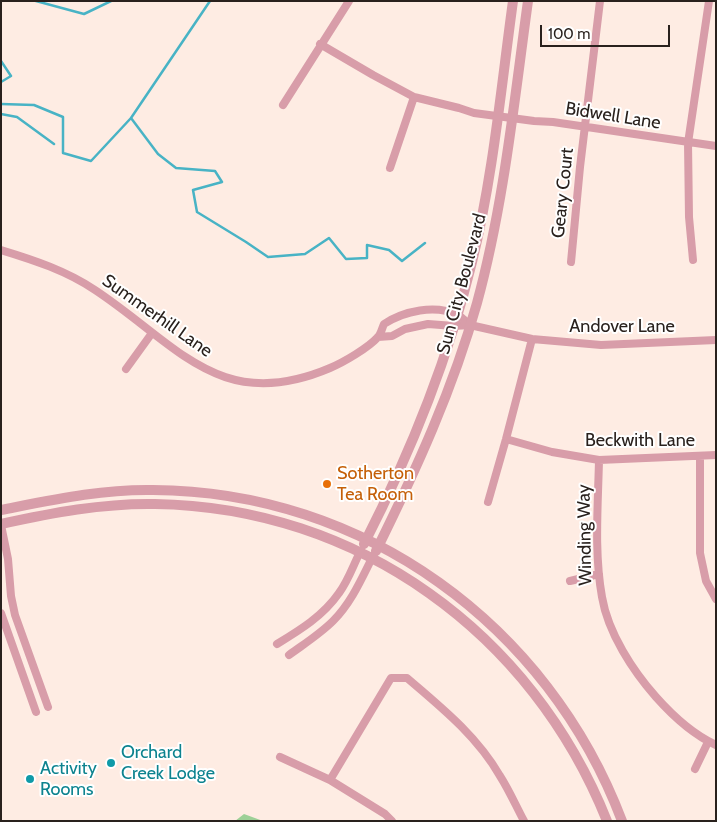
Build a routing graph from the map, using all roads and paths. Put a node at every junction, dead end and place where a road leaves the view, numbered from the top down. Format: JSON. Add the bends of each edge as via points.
{"nodes":[{"id":1,"x":349,"y":1,"type":"edge"},
{"id":2,"x":513,"y":1,"type":"edge"},
{"id":3,"x":528,"y":1,"type":"edge"},
{"id":4,"x":600,"y":1,"type":"edge"},
{"id":5,"x":709,"y":1,"type":"edge"},
{"id":6,"x":320,"y":44,"type":"junction"},
{"id":7,"x":414,"y":97,"type":"junction"},
{"id":8,"x":283,"y":105,"type":"dead end"},
{"id":9,"x":505,"y":117,"type":"junction"},
{"id":10,"x":584,"y":126,"type":"junction"},
{"id":11,"x":688,"y":143,"type":"junction"},
{"id":12,"x":716,"y":146,"type":"edge"},
{"id":13,"x":390,"y":168,"type":"dead end"},
{"id":14,"x":1,"y":250,"type":"edge"},
{"id":15,"x":693,"y":260,"type":"dead end"},
{"id":16,"x":571,"y":262,"type":"dead end"},
{"id":17,"x":457,"y":315,"type":"junction"},
{"id":18,"x":470,"y":325,"type":"junction"},
{"id":19,"x":454,"y":326,"type":"junction"},
{"id":20,"x":152,"y":333,"type":"junction"},
{"id":21,"x":378,"y":336,"type":"junction"},
{"id":22,"x":532,"y":339,"type":"junction"},
{"id":23,"x":716,"y":340,"type":"edge"},
{"id":24,"x":126,"y":369,"type":"dead end"},
{"id":25,"x":506,"y":439,"type":"junction"},
{"id":26,"x":716,"y":455,"type":"edge"},
{"id":27,"x":700,"y":456,"type":"junction"},
{"id":28,"x":599,"y":460,"type":"junction"},
{"id":29,"x":488,"y":502,"type":"dead end"},
{"id":30,"x":1,"y":510,"type":"edge"},
{"id":31,"x":1,"y":525,"type":"edge"},
{"id":32,"x":367,"y":540,"type":"junction"},
{"id":33,"x":378,"y":545,"type":"junction"},
{"id":34,"x":360,"y":552,"type":"junction"},
{"id":35,"x":372,"y":558,"type":"junction"},
{"id":36,"x":599,"y":574,"type":"junction"},
{"id":37,"x":570,"y":581,"type":"dead end"},
{"id":38,"x":716,"y":599,"type":"edge"},
{"id":39,"x":1,"y":613,"type":"edge"},
{"id":40,"x":277,"y":644,"type":"dead end"},
{"id":41,"x":289,"y":655,"type":"dead end"},
{"id":42,"x":48,"y":707,"type":"dead end"},
{"id":43,"x":36,"y":712,"type":"dead end"},
{"id":44,"x":708,"y":742,"type":"junction"},
{"id":45,"x":716,"y":745,"type":"edge"},
{"id":46,"x":280,"y":757,"type":"dead end"},
{"id":47,"x":695,"y":768,"type":"dead end"},
{"id":48,"x":330,"y":780,"type":"junction"},
{"id":49,"x":392,"y":821,"type":"edge"},
{"id":50,"x":524,"y":821,"type":"edge"},
{"id":51,"x":607,"y":821,"type":"edge"},
{"id":52,"x":622,"y":821,"type":"edge"}],
"edges":[{"from":1,"to":6,"type":"street"},
{"from":2,"to":9,"type":"street","name":"Sun City Boulevard"},
{"from":3,"to":9,"type":"street","name":"Sun City Boulevard"},
{"from":4,"to":10,"type":"street","name":"Geary Court"},
{"from":5,"to":11,"type":"street"},
{"from":6,"to":7,"type":"street","name":"Bidwell Lane"},
{"from":6,"to":8,"type":"street"},
{"from":7,"to":9,"type":"street","name":"Bidwell Lane","via":[[474,113]]},
{"from":7,"to":13,"type":"street"},
{"from":9,"to":10,"type":"street","name":"Bidwell Lane"},
{"from":9,"to":17,"type":"street","name":"Sun City Boulevard"},
{"from":9,"to":18,"type":"street","name":"Sun City Boulevard","via":[[493,235]]},
{"from":10,"to":11,"type":"street","name":"Bidwell Lane"},
{"from":10,"to":16,"type":"street","name":"Geary Court"},
{"from":11,"to":12,"type":"street","name":"Bidwell Lane"},
{"from":11,"to":15,"type":"street"},
{"from":14,"to":20,"type":"street","name":"Summerhill Lane","via":[[30,259],[95,289]]},
{"from":17,"to":18,"type":"street","name":"Summerhill Lane"},
{"from":17,"to":19,"type":"street","name":"Sun City Boulevard"},
{"from":17,"to":21,"type":"street","name":"Summerhill Lane","via":[[439,310],[411,312],[384,324]]},
{"from":18,"to":19,"type":"street","name":"Summerhill Lane"},
{"from":18,"to":22,"type":"street","name":"Andover Lane"},
{"from":18,"to":33,"type":"street","name":"Sun City Boulevard","via":[[440,412]]},
{"from":19,"to":21,"type":"street","name":"Summerhill Lane","via":[[421,325],[392,336]]},
{"from":19,"to":32,"type":"street","name":"Sun City Boulevard","via":[[427,406]]},
{"from":20,"to":21,"type":"street","name":"Summerhill Lane","via":[[204,369],[259,384],[285,383],[310,377],[360,351]]},
{"from":20,"to":24,"type":"street"},
{"from":22,"to":23,"type":"street","name":"Andover Lane","via":[[601,345]]},
{"from":22,"to":25,"type":"street"},
{"from":25,"to":28,"type":"street","name":"Beckwith Lane","via":[[552,452]]},
{"from":25,"to":29,"type":"street"},
{"from":26,"to":27,"type":"street","name":"Beckwith Lane"},
{"from":27,"to":28,"type":"street","name":"Beckwith Lane"},
{"from":27,"to":38,"type":"street","via":[[700,553],[706,581]]},
{"from":28,"to":36,"type":"street","name":"Winding Way"},
{"from":30,"to":32,"type":"street","via":[[103,492],[178,490],[283,508],[314,517]]},
{"from":31,"to":34,"type":"street","via":[[103,506],[201,506],[258,516],[308,530]]},
{"from":31,"to":42,"type":"street","via":[[15,615]]},
{"from":32,"to":33,"type":"street"},
{"from":32,"to":34,"type":"street","name":"Sun City Boulevard"},
{"from":33,"to":35,"type":"street","name":"Sun City Boulevard"},
{"from":33,"to":52,"type":"street","via":[[418,568],[468,604],[507,639],[557,698],[587,745]]},
{"from":34,"to":35,"type":"street"},
{"from":34,"to":40,"type":"street","via":[[332,602],[312,622]]},
{"from":35,"to":41,"type":"street","via":[[342,611],[321,632]]},
{"from":35,"to":51,"type":"street","via":[[452,610],[518,673],[562,730]]},
{"from":36,"to":37,"type":"street"},
{"from":36,"to":44,"type":"street","name":"Winding Way","via":[[604,606],[627,659],[664,705]]},
{"from":39,"to":43,"type":"street"},
{"from":44,"to":45,"type":"street","name":"Winding Way"},
{"from":44,"to":47,"type":"street"},
{"from":46,"to":48,"type":"street"},
{"from":48,"to":49,"type":"street"},
{"from":48,"to":50,"type":"street","via":[[392,678],[407,678],[450,714],[477,744],[500,775]]}]}
